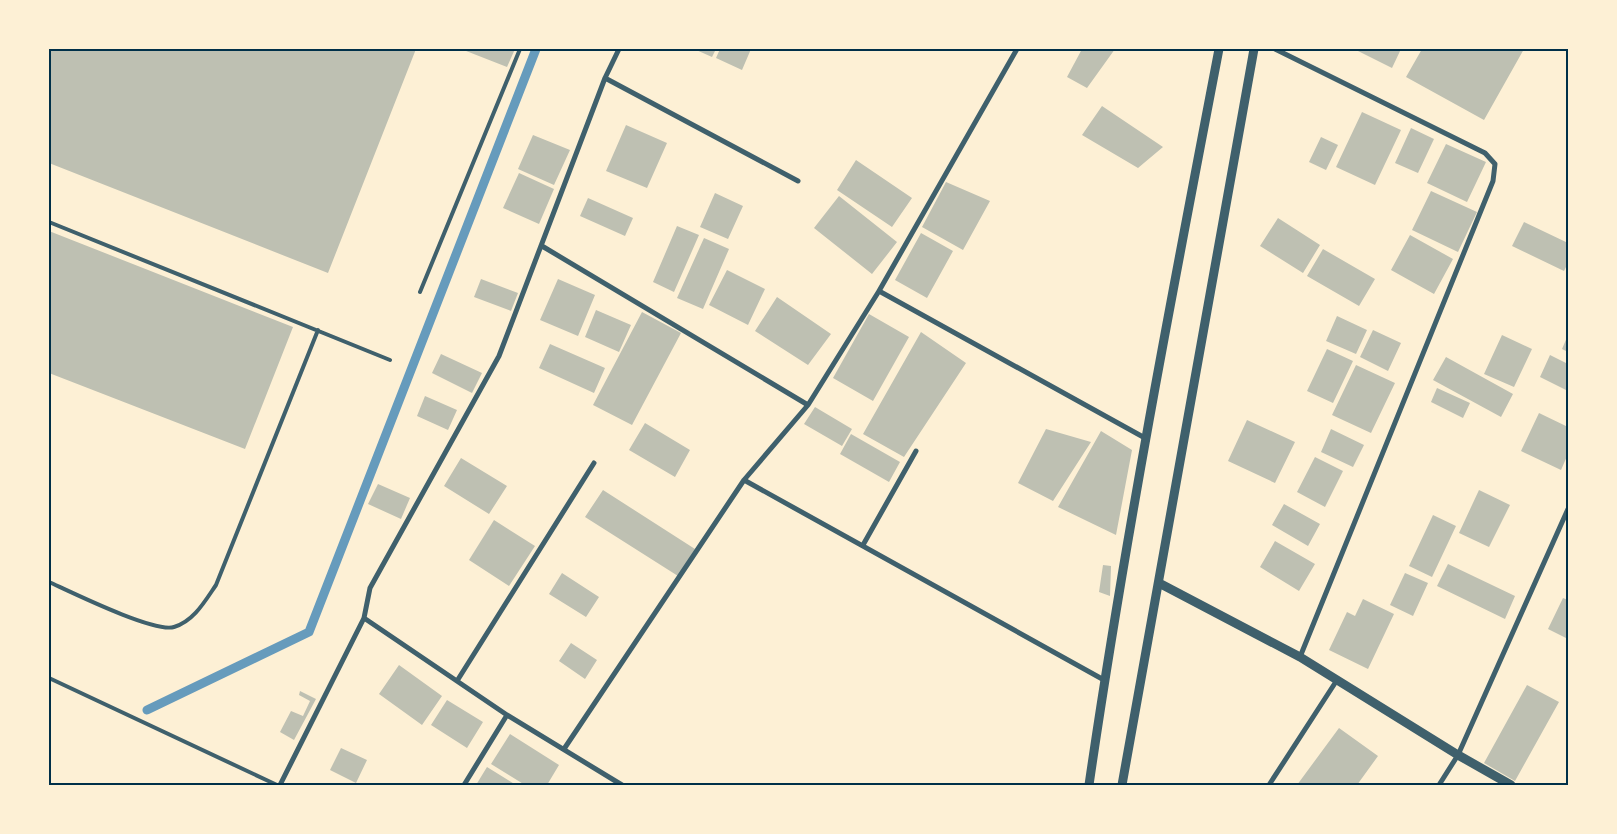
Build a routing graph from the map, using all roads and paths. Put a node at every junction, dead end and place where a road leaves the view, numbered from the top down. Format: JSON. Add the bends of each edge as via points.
{"nodes":[{"id":1,"x":520,"y":49,"type":"edge"},
{"id":2,"x":619,"y":49,"type":"edge"},
{"id":3,"x":1017,"y":49,"type":"edge"},
{"id":4,"x":1218,"y":49,"type":"edge"},
{"id":5,"x":1254,"y":49,"type":"edge"},
{"id":6,"x":1275,"y":49,"type":"edge"},
{"id":7,"x":605,"y":78,"type":"junction"},
{"id":8,"x":798,"y":182,"type":"dead end"},
{"id":9,"x":49,"y":222,"type":"edge"},
{"id":10,"x":542,"y":246,"type":"junction"},
{"id":11,"x":879,"y":291,"type":"junction"},
{"id":12,"x":420,"y":292,"type":"dead end"},
{"id":13,"x":318,"y":330,"type":"junction"},
{"id":14,"x":390,"y":360,"type":"dead end"},
{"id":15,"x":808,"y":405,"type":"junction"},
{"id":16,"x":1145,"y":438,"type":"junction"},
{"id":17,"x":916,"y":451,"type":"dead end"},
{"id":18,"x":594,"y":464,"type":"dead end"},
{"id":19,"x":744,"y":480,"type":"junction"},
{"id":20,"x":1568,"y":509,"type":"edge"},
{"id":21,"x":862,"y":545,"type":"junction"},
{"id":22,"x":49,"y":582,"type":"edge"},
{"id":23,"x":1159,"y":583,"type":"junction"},
{"id":24,"x":364,"y":618,"type":"junction"},
{"id":25,"x":1300,"y":657,"type":"junction"},
{"id":26,"x":49,"y":678,"type":"edge"},
{"id":27,"x":1104,"y":680,"type":"junction"},
{"id":28,"x":1337,"y":680,"type":"junction"},
{"id":29,"x":457,"y":682,"type":"junction"},
{"id":30,"x":507,"y":715,"type":"junction"},
{"id":31,"x":564,"y":749,"type":"junction"},
{"id":32,"x":1458,"y":755,"type":"junction"},
{"id":33,"x":278,"y":785,"type":"edge"},
{"id":34,"x":464,"y":785,"type":"edge"},
{"id":35,"x":622,"y":785,"type":"edge"},
{"id":36,"x":1089,"y":785,"type":"edge"},
{"id":37,"x":1122,"y":785,"type":"edge"},
{"id":38,"x":1269,"y":785,"type":"edge"},
{"id":39,"x":1439,"y":785,"type":"edge"},
{"id":40,"x":1511,"y":785,"type":"edge"}],
"edges":[{"from":1,"to":12,"type":"lane"},
{"from":2,"to":7,"type":"street"},
{"from":3,"to":11,"type":"street"},
{"from":4,"to":16,"type":"street"},
{"from":5,"to":23,"type":"street"},
{"from":6,"to":25,"type":"street","via":[[1485,153],[1495,164],[1493,181]]},
{"from":7,"to":8,"type":"street"},
{"from":7,"to":10,"type":"street"},
{"from":9,"to":13,"type":"lane"},
{"from":10,"to":15,"type":"street"},
{"from":10,"to":24,"type":"street","via":[[499,356],[370,588]]},
{"from":11,"to":15,"type":"street"},
{"from":11,"to":16,"type":"street"},
{"from":13,"to":14,"type":"lane"},
{"from":13,"to":22,"type":"lane","via":[[216,585],[197,613],[173,628],[146,624]]},
{"from":15,"to":19,"type":"street"},
{"from":16,"to":27,"type":"street"},
{"from":17,"to":21,"type":"street"},
{"from":18,"to":29,"type":"street"},
{"from":19,"to":21,"type":"street"},
{"from":19,"to":31,"type":"street"},
{"from":20,"to":32,"type":"street"},
{"from":21,"to":27,"type":"street"},
{"from":23,"to":25,"type":"street"},
{"from":23,"to":37,"type":"street"},
{"from":24,"to":29,"type":"street"},
{"from":24,"to":33,"type":"street"},
{"from":25,"to":28,"type":"street"},
{"from":26,"to":33,"type":"lane"},
{"from":27,"to":36,"type":"street"},
{"from":28,"to":32,"type":"street"},
{"from":28,"to":38,"type":"street"},
{"from":29,"to":30,"type":"street"},
{"from":30,"to":31,"type":"street"},
{"from":30,"to":34,"type":"street"},
{"from":31,"to":35,"type":"street"},
{"from":32,"to":39,"type":"street"},
{"from":32,"to":40,"type":"street"}]}
